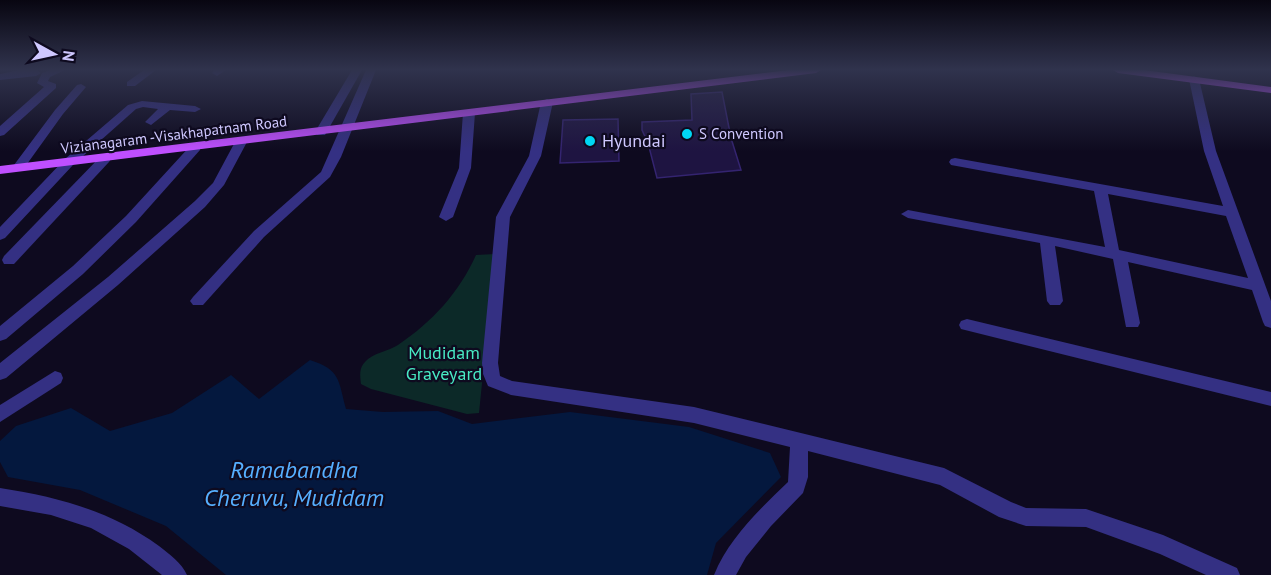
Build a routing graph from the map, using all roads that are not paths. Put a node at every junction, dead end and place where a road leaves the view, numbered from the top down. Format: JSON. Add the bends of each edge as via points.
{"nodes":[{"id":1,"x":39,"y":97,"type":"edge"},
{"id":2,"x":72,"y":97,"type":"edge"},
{"id":3,"x":341,"y":97,"type":"edge"},
{"id":4,"x":359,"y":97,"type":"edge"},
{"id":5,"x":584,"y":97,"type":"edge"},
{"id":6,"x":1198,"y":97,"type":"edge"},
{"id":7,"x":547,"y":102,"type":"junction"},
{"id":8,"x":168,"y":106,"type":"junction"},
{"id":9,"x":195,"y":109,"type":"dead end"},
{"id":10,"x":469,"y":113,"type":"junction"},
{"id":11,"x":151,"y":122,"type":"dead end"},
{"id":12,"x":345,"y":129,"type":"junction"},
{"id":13,"x":0,"y":132,"type":"edge"},
{"id":14,"x":321,"y":132,"type":"junction"},
{"id":15,"x":241,"y":142,"type":"junction"},
{"id":16,"x":196,"y":147,"type":"junction"},
{"id":17,"x":105,"y":159,"type":"junction"},
{"id":18,"x":69,"y":162,"type":"junction"},
{"id":19,"x":955,"y":162,"type":"dead end"},
{"id":20,"x":18,"y":168,"type":"junction"},
{"id":21,"x":0,"y":170,"type":"edge"},
{"id":22,"x":1100,"y":188,"type":"junction"},
{"id":23,"x":1231,"y":212,"type":"junction"},
{"id":24,"x":908,"y":214,"type":"dead end"},
{"id":25,"x":446,"y":217,"type":"dead end"},
{"id":26,"x":0,"y":235,"type":"edge"},
{"id":27,"x":1047,"y":239,"type":"junction"},
{"id":28,"x":1117,"y":255,"type":"junction"},
{"id":29,"x":9,"y":260,"type":"dead end"},
{"id":30,"x":1258,"y":286,"type":"junction"},
{"id":31,"x":198,"y":301,"type":"dead end"},
{"id":32,"x":1055,"y":301,"type":"dead end"},
{"id":33,"x":1271,"y":322,"type":"edge"},
{"id":34,"x":1132,"y":323,"type":"dead end"},
{"id":35,"x":967,"y":325,"type":"dead end"},
{"id":36,"x":0,"y":334,"type":"edge"},
{"id":37,"x":0,"y":373,"type":"edge"},
{"id":38,"x":55,"y":378,"type":"dead end"},
{"id":39,"x":1271,"y":399,"type":"edge"},
{"id":40,"x":0,"y":414,"type":"edge"},
{"id":41,"x":798,"y":440,"type":"junction"},
{"id":42,"x":0,"y":497,"type":"edge"},
{"id":43,"x":177,"y":575,"type":"edge"},
{"id":44,"x":724,"y":575,"type":"edge"},
{"id":45,"x":1230,"y":575,"type":"edge"}],
"edges":[{"from":1,"to":13,"type":"street"},
{"from":2,"to":20,"type":"street"},
{"from":3,"to":14,"type":"street"},
{"from":4,"to":12,"type":"street"},
{"from":5,"to":7,"type":"main road","name":"Vizianagaram -Visakhapatnam Road"},
{"from":6,"to":23,"type":"street","via":[[1210,151]]},
{"from":7,"to":10,"type":"main road","name":"Vizianagaram -Visakhapatnam Road"},
{"from":7,"to":41,"type":"street","via":[[535,156],[503,217],[490,363],[495,381],[511,388],[694,415]]},
{"from":8,"to":9,"type":"street"},
{"from":8,"to":11,"type":"street"},
{"from":8,"to":18,"type":"street","via":[[132,107]]},
{"from":10,"to":12,"type":"main road","name":"Vizianagaram -Visakhapatnam Road"},
{"from":10,"to":25,"type":"street","via":[[465,168]]},
{"from":12,"to":14,"type":"main road","name":"Vizianagaram -Visakhapatnam Road"},
{"from":12,"to":31,"type":"street","via":[[326,174],[260,234]]},
{"from":14,"to":15,"type":"main road","name":"Vizianagaram -Visakhapatnam Road"},
{"from":15,"to":16,"type":"main road","name":"Vizianagaram -Visakhapatnam Road"},
{"from":15,"to":37,"type":"street","via":[[206,198]]},
{"from":16,"to":17,"type":"main road","name":"Vizianagaram -Visakhapatnam Road"},
{"from":16,"to":36,"type":"street","via":[[78,270]]},
{"from":17,"to":18,"type":"main road","name":"Vizianagaram -Visakhapatnam Road"},
{"from":17,"to":29,"type":"street"},
{"from":18,"to":20,"type":"main road","name":"Vizianagaram -Visakhapatnam Road"},
{"from":18,"to":26,"type":"street"},
{"from":19,"to":22,"type":"street"},
{"from":20,"to":21,"type":"main road","name":"Vizianagaram -Visakhapatnam Road"},
{"from":22,"to":23,"type":"street"},
{"from":22,"to":28,"type":"street"},
{"from":23,"to":30,"type":"street"},
{"from":24,"to":27,"type":"street"},
{"from":27,"to":28,"type":"street"},
{"from":27,"to":32,"type":"street"},
{"from":28,"to":30,"type":"street"},
{"from":28,"to":34,"type":"street"},
{"from":30,"to":33,"type":"street"},
{"from":35,"to":39,"type":"street"},
{"from":38,"to":40,"type":"street"},
{"from":41,"to":44,"type":"street","via":[[796,487],[764,519]]},
{"from":41,"to":45,"type":"street","via":[[944,477],[1026,517],[1086,518],[1120,528]]},
{"from":42,"to":43,"type":"street","via":[[85,514],[109,524],[148,548]]}]}
